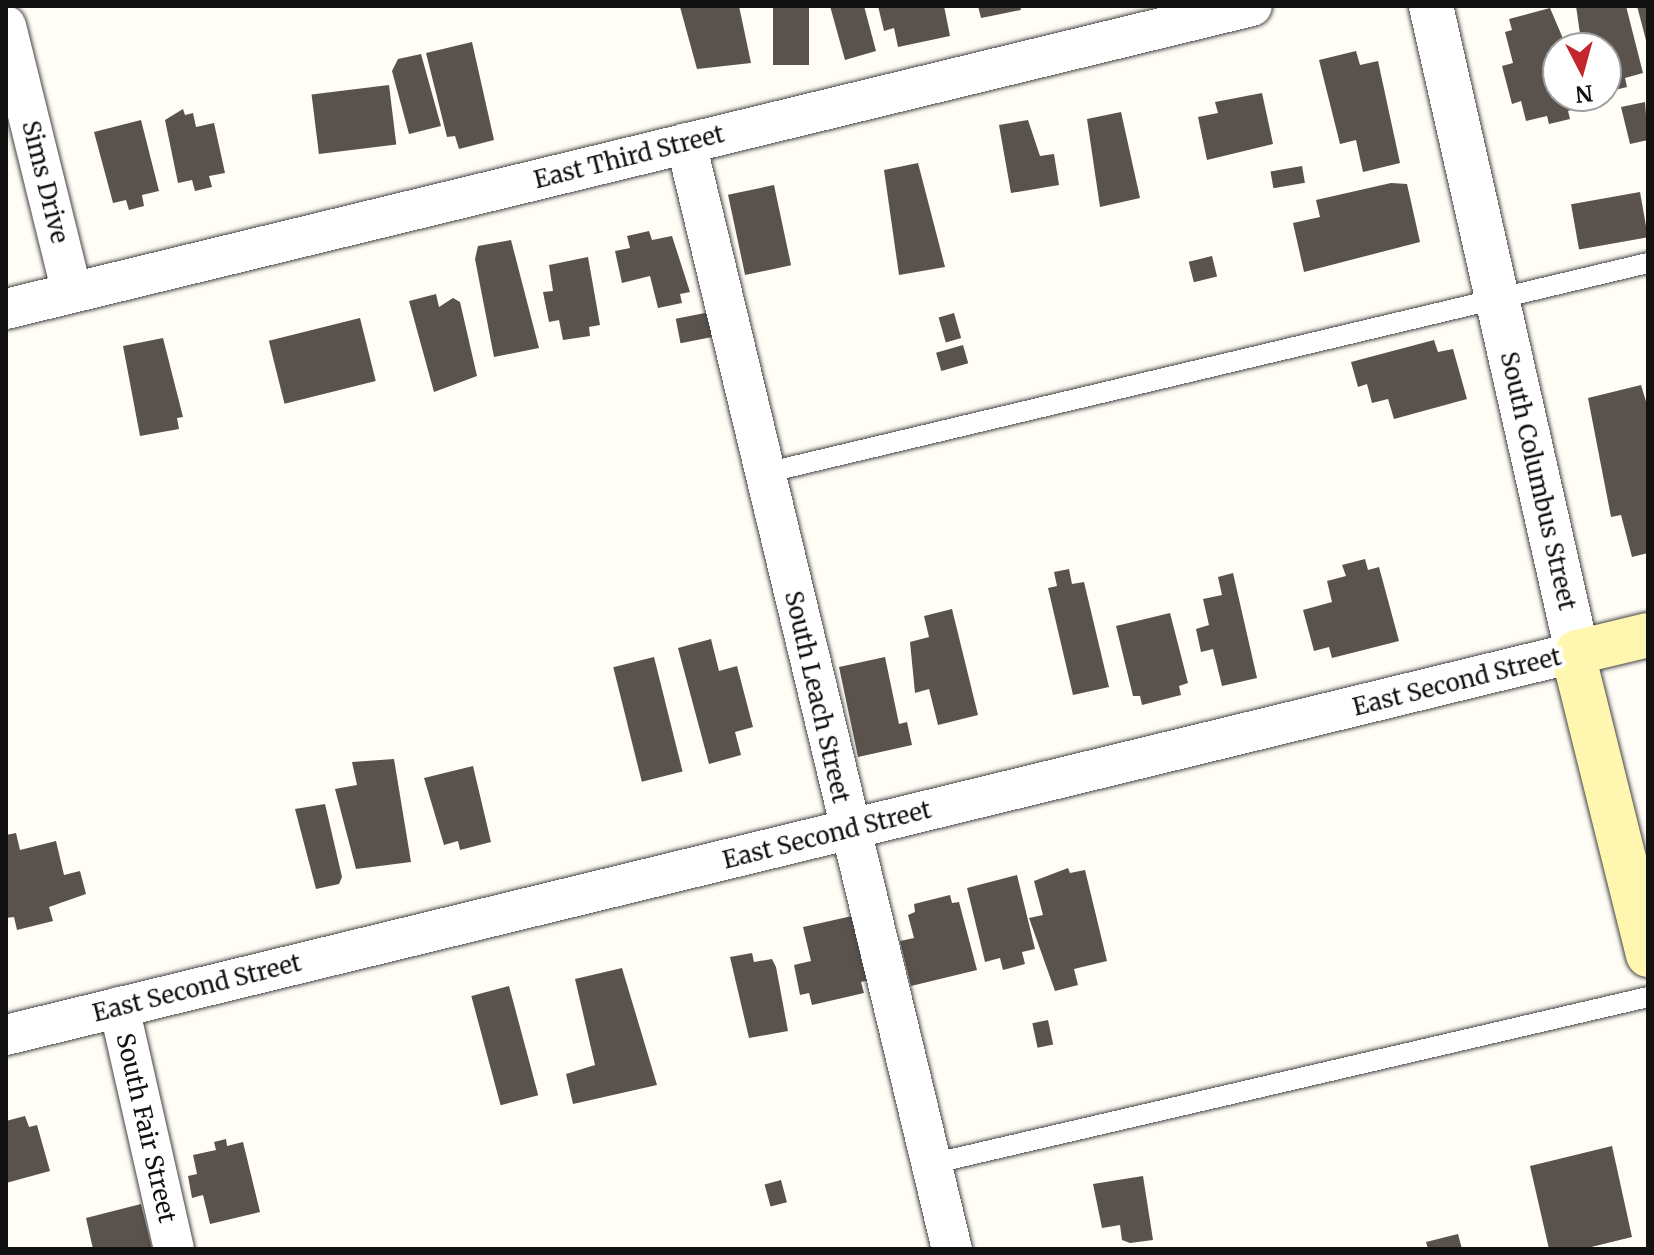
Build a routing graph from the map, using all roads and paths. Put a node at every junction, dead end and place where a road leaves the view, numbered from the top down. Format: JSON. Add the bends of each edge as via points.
{"nodes":[{"id":1,"x":1252,"y":6,"type":"edge"},
{"id":2,"x":1431,"y":6,"type":"edge"},
{"id":3,"x":6,"y":26,"type":"edge"},
{"id":4,"x":686,"y":143,"type":"junction"},
{"id":5,"x":1648,"y":263,"type":"edge"},
{"id":6,"x":72,"y":292,"type":"junction"},
{"id":7,"x":1497,"y":299,"type":"junction"},
{"id":8,"x":6,"y":309,"type":"edge"},
{"id":9,"x":765,"y":473,"type":"junction"},
{"id":10,"x":1648,"y":635,"type":"edge"},
{"id":11,"x":1577,"y":652,"type":"junction"},
{"id":12,"x":847,"y":830,"type":"junction"},
{"id":13,"x":1648,"y":955,"type":"edge"},
{"id":14,"x":1648,"y":997,"type":"edge"},
{"id":15,"x":119,"y":1007,"type":"junction"},
{"id":16,"x":6,"y":1035,"type":"edge"},
{"id":17,"x":931,"y":1164,"type":"junction"},
{"id":18,"x":174,"y":1249,"type":"edge"},
{"id":19,"x":952,"y":1249,"type":"edge"}],
"edges":[{"from":1,"to":4,"type":"street","name":"East Third Street"},
{"from":2,"to":7,"type":"street","name":"South Columbus Street"},
{"from":3,"to":6,"type":"street","name":"Sims Drive"},
{"from":4,"to":6,"type":"street","name":"East Third Street"},
{"from":4,"to":9,"type":"street","name":"South Leach Street"},
{"from":5,"to":7,"type":"lane"},
{"from":6,"to":8,"type":"street","name":"East Third Street"},
{"from":7,"to":9,"type":"lane"},
{"from":7,"to":11,"type":"street","name":"South Columbus Street"},
{"from":9,"to":12,"type":"street","name":"South Leach Street"},
{"from":10,"to":11,"type":"main road","name":"East Second Street"},
{"from":11,"to":12,"type":"street","name":"East Second Street"},
{"from":11,"to":13,"type":"main road","name":"South Columbus Street"},
{"from":12,"to":15,"type":"street","name":"East Second Street"},
{"from":12,"to":17,"type":"street","name":"South Leach Street"},
{"from":14,"to":17,"type":"lane","via":[[1502,1036]]},
{"from":15,"to":16,"type":"street","name":"East Second Street"},
{"from":15,"to":18,"type":"street","name":"South Fair Street"},
{"from":17,"to":19,"type":"street","name":"South Leach Street"}]}
